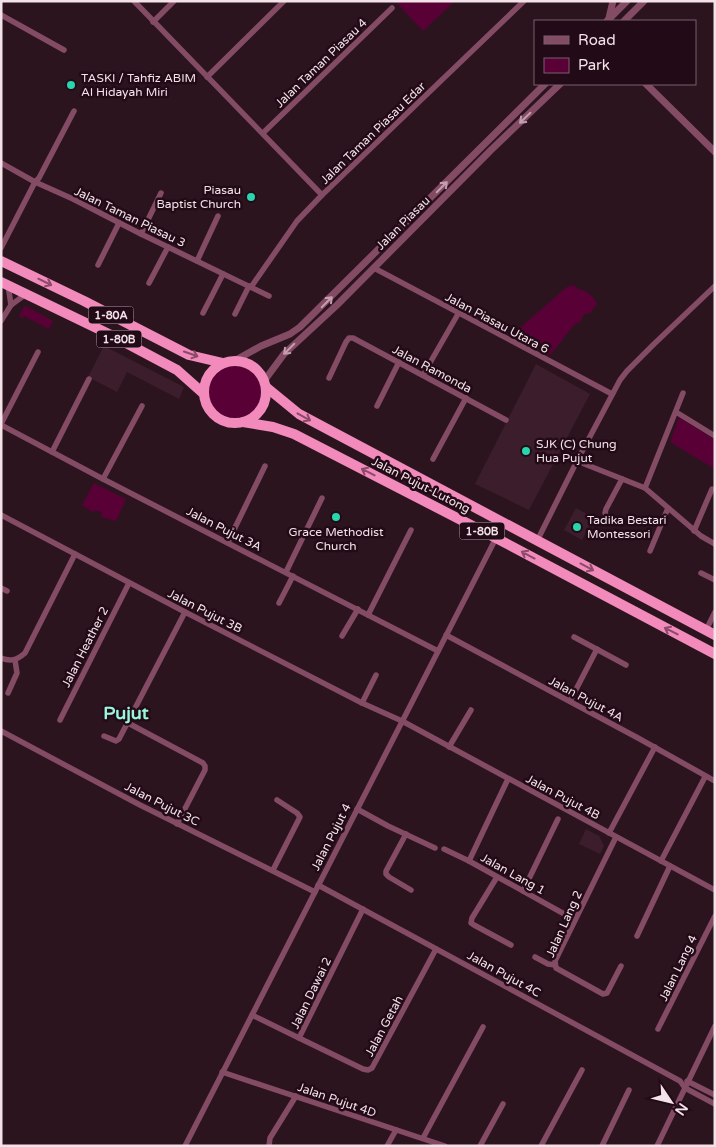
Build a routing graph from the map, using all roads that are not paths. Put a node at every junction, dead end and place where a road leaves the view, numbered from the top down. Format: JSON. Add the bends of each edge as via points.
{"nodes":[{"id":1,"x":134,"y":1,"type":"edge"},
{"id":2,"x":174,"y":1,"type":"edge"},
{"id":3,"x":284,"y":1,"type":"edge"},
{"id":4,"x":524,"y":1,"type":"edge"},
{"id":5,"x":613,"y":1,"type":"edge"},
{"id":6,"x":625,"y":2,"type":"edge"},
{"id":7,"x":642,"y":3,"type":"edge"},
{"id":8,"x":392,"y":8,"type":"dead end"},
{"id":9,"x":1,"y":15,"type":"edge"},
{"id":10,"x":608,"y":20,"type":"edge"},
{"id":11,"x":609,"y":20,"type":"edge"},
{"id":12,"x":625,"y":20,"type":"edge"},
{"id":13,"x":153,"y":22,"type":"junction"},
{"id":14,"x":64,"y":50,"type":"dead end"},
{"id":15,"x":207,"y":77,"type":"junction"},
{"id":16,"x":544,"y":85,"type":"edge"},
{"id":17,"x":559,"y":85,"type":"edge"},
{"id":18,"x":647,"y":85,"type":"edge"},
{"id":19,"x":74,"y":110,"type":"dead end"},
{"id":20,"x":263,"y":133,"type":"junction"},
{"id":21,"x":715,"y":152,"type":"edge"},
{"id":22,"x":470,"y":158,"type":"junction"},
{"id":23,"x":1,"y":163,"type":"edge"},
{"id":24,"x":477,"y":165,"type":"junction"},
{"id":25,"x":35,"y":182,"type":"junction"},
{"id":26,"x":161,"y":193,"type":"dead end"},
{"id":27,"x":322,"y":195,"type":"junction"},
{"id":28,"x":218,"y":216,"type":"dead end"},
{"id":29,"x":119,"y":223,"type":"junction"},
{"id":30,"x":141,"y":234,"type":"junction"},
{"id":31,"x":4,"y":236,"type":"edge"},
{"id":32,"x":168,"y":247,"type":"junction"},
{"id":33,"x":1,"y":248,"type":"edge"},
{"id":34,"x":1,"y":261,"type":"edge"},
{"id":35,"x":197,"y":261,"type":"junction"},
{"id":36,"x":98,"y":265,"type":"dead end"},
{"id":37,"x":374,"y":268,"type":"junction"},
{"id":38,"x":223,"y":274,"type":"junction"},
{"id":39,"x":149,"y":283,"type":"dead end"},
{"id":40,"x":5,"y":284,"type":"edge"},
{"id":41,"x":715,"y":286,"type":"edge"},
{"id":42,"x":250,"y":287,"type":"junction"},
{"id":43,"x":27,"y":294,"type":"junction"},
{"id":44,"x":268,"y":296,"type":"dead end"},
{"id":45,"x":10,"y":305,"type":"junction"},
{"id":46,"x":203,"y":313,"type":"dead end"},
{"id":47,"x":235,"y":314,"type":"dead end"},
{"id":48,"x":458,"y":314,"type":"junction"},
{"id":49,"x":1,"y":321,"type":"edge"},
{"id":50,"x":38,"y":352,"type":"dead end"},
{"id":51,"x":229,"y":362,"type":"junction"},
{"id":52,"x":399,"y":362,"type":"junction"},
{"id":53,"x":423,"y":375,"type":"junction"},
{"id":54,"x":329,"y":378,"type":"dead end"},
{"id":55,"x":89,"y":379,"type":"dead end"},
{"id":56,"x":265,"y":384,"type":"junction"},
{"id":57,"x":204,"y":394,"type":"junction"},
{"id":58,"x":612,"y":394,"type":"junction"},
{"id":59,"x":683,"y":394,"type":"dead end"},
{"id":60,"x":466,"y":398,"type":"junction"},
{"id":61,"x":142,"y":406,"type":"dead end"},
{"id":62,"x":377,"y":406,"type":"dead end"},
{"id":63,"x":676,"y":412,"type":"junction"},
{"id":64,"x":506,"y":420,"type":"dead end"},
{"id":65,"x":243,"y":422,"type":"junction"},
{"id":66,"x":1,"y":425,"type":"edge"},
{"id":67,"x":715,"y":436,"type":"edge"},
{"id":68,"x":52,"y":452,"type":"junction"},
{"id":69,"x":433,"y":459,"type":"dead end"},
{"id":70,"x":577,"y":461,"type":"junction"},
{"id":71,"x":265,"y":466,"type":"dead end"},
{"id":72,"x":103,"y":478,"type":"junction"},
{"id":73,"x":622,"y":480,"type":"junction"},
{"id":74,"x":645,"y":488,"type":"junction"},
{"id":75,"x":712,"y":489,"type":"dead end"},
{"id":76,"x":322,"y":498,"type":"dead end"},
{"id":77,"x":668,"y":508,"type":"junction"},
{"id":78,"x":1,"y":515,"type":"edge"},
{"id":79,"x":613,"y":520,"type":"dead end"},
{"id":80,"x":411,"y":530,"type":"dead end"},
{"id":81,"x":694,"y":531,"type":"junction"},
{"id":82,"x":496,"y":538,"type":"junction"},
{"id":83,"x":537,"y":541,"type":"junction"},
{"id":84,"x":228,"y":542,"type":"junction"},
{"id":85,"x":715,"y":544,"type":"edge"},
{"id":86,"x":650,"y":551,"type":"dead end"},
{"id":87,"x":75,"y":554,"type":"junction"},
{"id":88,"x":286,"y":572,"type":"junction"},
{"id":89,"x":701,"y":573,"type":"dead end"},
{"id":90,"x":293,"y":576,"type":"junction"},
{"id":91,"x":715,"y":580,"type":"edge"},
{"id":92,"x":129,"y":582,"type":"junction"},
{"id":93,"x":279,"y":602,"type":"dead end"},
{"id":94,"x":358,"y":609,"type":"junction"},
{"id":95,"x":185,"y":612,"type":"junction"},
{"id":96,"x":715,"y":612,"type":"edge"},
{"id":97,"x":368,"y":615,"type":"junction"},
{"id":98,"x":710,"y":633,"type":"edge"},
{"id":99,"x":446,"y":635,"type":"junction"},
{"id":100,"x":342,"y":636,"type":"dead end"},
{"id":101,"x":574,"y":637,"type":"dead end"},
{"id":102,"x":596,"y":649,"type":"junction"},
{"id":103,"x":438,"y":651,"type":"junction"},
{"id":104,"x":715,"y":654,"type":"edge"},
{"id":105,"x":1,"y":658,"type":"edge"},
{"id":106,"x":15,"y":660,"type":"junction"},
{"id":107,"x":626,"y":665,"type":"dead end"},
{"id":108,"x":376,"y":675,"type":"dead end"},
{"id":109,"x":8,"y":693,"type":"dead end"},
{"id":110,"x":570,"y":701,"type":"junction"},
{"id":111,"x":362,"y":703,"type":"junction"},
{"id":112,"x":470,"y":710,"type":"dead end"},
{"id":113,"x":60,"y":720,"type":"dead end"},
{"id":114,"x":402,"y":721,"type":"junction"},
{"id":115,"x":128,"y":724,"type":"junction"},
{"id":116,"x":1,"y":731,"type":"edge"},
{"id":117,"x":104,"y":736,"type":"dead end"},
{"id":118,"x":449,"y":747,"type":"junction"},
{"id":119,"x":655,"y":747,"type":"junction"},
{"id":120,"x":705,"y":777,"type":"junction"},
{"id":121,"x":508,"y":779,"type":"junction"},
{"id":122,"x":715,"y":781,"type":"edge"},
{"id":123,"x":277,"y":800,"type":"dead end"},
{"id":124,"x":357,"y":809,"type":"junction"},
{"id":125,"x":558,"y":819,"type":"dead end"},
{"id":126,"x":178,"y":824,"type":"junction"},
{"id":127,"x":610,"y":833,"type":"junction"},
{"id":128,"x":406,"y":834,"type":"junction"},
{"id":129,"x":616,"y":837,"type":"junction"},
{"id":130,"x":435,"y":848,"type":"dead end"},
{"id":131,"x":444,"y":849,"type":"dead end"},
{"id":132,"x":469,"y":861,"type":"junction"},
{"id":133,"x":661,"y":861,"type":"junction"},
{"id":134,"x":670,"y":866,"type":"junction"},
{"id":135,"x":273,"y":870,"type":"junction"},
{"id":136,"x":497,"y":877,"type":"junction"},
{"id":137,"x":318,"y":885,"type":"junction"},
{"id":138,"x":411,"y":890,"type":"dead end"},
{"id":139,"x":715,"y":890,"type":"edge"},
{"id":140,"x":523,"y":891,"type":"junction"},
{"id":141,"x":315,"y":892,"type":"junction"},
{"id":142,"x":363,"y":909,"type":"junction"},
{"id":143,"x":715,"y":916,"type":"edge"},
{"id":144,"x":575,"y":920,"type":"junction"},
{"id":145,"x":637,"y":936,"type":"dead end"},
{"id":146,"x":511,"y":945,"type":"dead end"},
{"id":147,"x":436,"y":949,"type":"junction"},
{"id":148,"x":535,"y":957,"type":"dead end"},
{"id":149,"x":555,"y":965,"type":"junction"},
{"id":150,"x":621,"y":966,"type":"dead end"},
{"id":151,"x":252,"y":1015,"type":"junction"},
{"id":152,"x":715,"y":1026,"type":"edge"},
{"id":153,"x":483,"y":1027,"type":"dead end"},
{"id":154,"x":658,"y":1029,"type":"dead end"},
{"id":155,"x":300,"y":1038,"type":"junction"},
{"id":156,"x":582,"y":1070,"type":"dead end"},
{"id":157,"x":222,"y":1072,"type":"junction"},
{"id":158,"x":680,"y":1081,"type":"junction"},
{"id":159,"x":688,"y":1081,"type":"junction"},
{"id":160,"x":685,"y":1088,"type":"junction"},
{"id":161,"x":629,"y":1090,"type":"dead end"},
{"id":162,"x":715,"y":1095,"type":"edge"},
{"id":163,"x":296,"y":1096,"type":"junction"},
{"id":164,"x":503,"y":1104,"type":"dead end"},
{"id":165,"x":715,"y":1104,"type":"edge"},
{"id":166,"x":396,"y":1130,"type":"junction"},
{"id":167,"x":423,"y":1138,"type":"junction"},
{"id":168,"x":185,"y":1146,"type":"edge"},
{"id":169,"x":269,"y":1146,"type":"edge"},
{"id":170,"x":387,"y":1146,"type":"edge"},
{"id":171,"x":445,"y":1146,"type":"edge"},
{"id":172,"x":480,"y":1146,"type":"edge"},
{"id":173,"x":541,"y":1146,"type":"edge"},
{"id":174,"x":602,"y":1146,"type":"edge"},
{"id":175,"x":657,"y":1146,"type":"edge"}],
"edges":[{"from":1,"to":13,"type":"street","name":"Jalan Taman Piasau Edar"},
{"from":2,"to":13,"type":"street"},
{"from":3,"to":15,"type":"street"},
{"from":4,"to":27,"type":"street","name":"Jalan Taman Piasau Edar"},
{"from":5,"to":10,"type":"street"},
{"from":6,"to":7,"type":"street","via":[[630,7]]},
{"from":6,"to":11,"type":"street"},
{"from":7,"to":12,"type":"street"},
{"from":8,"to":20,"type":"street","name":"Jalan Taman Piasau 4"},
{"from":9,"to":14,"type":"street"},
{"from":13,"to":15,"type":"street","name":"Jalan Taman Piasau Edar"},
{"from":15,"to":20,"type":"street","name":"Jalan Taman Piasau Edar"},
{"from":16,"to":22,"type":"street","name":"Jalan Piasau"},
{"from":17,"to":24,"type":"street","name":"Jalan Piasau","one_way":true},
{"from":18,"to":21,"type":"street"},
{"from":19,"to":25,"type":"street"},
{"from":20,"to":27,"type":"street","name":"Jalan Taman Piasau Edar"},
{"from":22,"to":24,"type":"street"},
{"from":51,"to":22,"type":"street","name":"Jalan Piasau","one_way":true,"via":[[300,327]]},
{"from":23,"to":25,"type":"street","name":"Jalan Taman Piasau 3"},
{"from":24,"to":37,"type":"street","name":"Jalan Piasau"},
{"from":25,"to":29,"type":"street","name":"Jalan Taman Piasau 3"},
{"from":25,"to":31,"type":"street"},
{"from":26,"to":30,"type":"street"},
{"from":27,"to":42,"type":"street","via":[[297,222]]},
{"from":28,"to":35,"type":"street"},
{"from":29,"to":30,"type":"street","name":"Jalan Taman Piasau 3"},
{"from":29,"to":36,"type":"street"},
{"from":30,"to":32,"type":"street","name":"Jalan Taman Piasau 3"},
{"from":31,"to":33,"type":"street"},
{"from":32,"to":35,"type":"street","name":"Jalan Taman Piasau 3"},
{"from":32,"to":39,"type":"street"},
{"from":34,"to":51,"type":"highway","number":"1-80A","one_way":true,"via":[[189,355]]},
{"from":35,"to":38,"type":"street","name":"Jalan Taman Piasau 3"},
{"from":37,"to":48,"type":"street","name":"Jalan Piasau Utara 6"},
{"from":37,"to":56,"type":"street","name":"Jalan Piasau","one_way":true,"via":[[284,354]]},
{"from":38,"to":42,"type":"street","name":"Jalan Taman Piasau 3"},
{"from":38,"to":46,"type":"street"},
{"from":40,"to":43,"type":"highway","number":"1-80B"},
{"from":40,"to":45,"type":"street"},
{"from":41,"to":58,"type":"street","via":[[627,372]]},
{"from":42,"to":44,"type":"street","name":"Jalan Taman Piasau 3"},
{"from":42,"to":47,"type":"street"},
{"from":43,"to":45,"type":"street"},
{"from":43,"to":57,"type":"highway","number":"1-80B","via":[[177,370]]},
{"from":45,"to":49,"type":"street"},
{"from":48,"to":53,"type":"street"},
{"from":48,"to":58,"type":"street","name":"Jalan Piasau Utara 6"},
{"from":50,"to":66,"type":"street"},
{"from":51,"to":56,"type":"highway","via":[[247,363],[257,370]]},
{"from":51,"to":57,"type":"highway","via":[[215,368],[209,375]]},
{"from":52,"to":53,"type":"street","name":"Jalan Ramonda"},
{"from":52,"to":54,"type":"street","name":"Jalan Ramonda","via":[[349,338]]},
{"from":52,"to":62,"type":"street"},
{"from":53,"to":60,"type":"street","name":"Jalan Ramonda"},
{"from":55,"to":68,"type":"street"},
{"from":56,"to":65,"type":"highway","via":[[261,409]]},
{"from":56,"to":83,"type":"highway","name":"Jalan Pujut-Lutong","one_way":true,"via":[[299,414]]},
{"from":57,"to":65,"type":"highway","via":[[205,402],[215,417],[233,423]]},
{"from":58,"to":70,"type":"street"},
{"from":59,"to":63,"type":"street"},
{"from":60,"to":64,"type":"street","name":"Jalan Ramonda"},
{"from":60,"to":69,"type":"street"},
{"from":61,"to":72,"type":"street"},
{"from":63,"to":67,"type":"street"},
{"from":63,"to":74,"type":"street"},
{"from":82,"to":65,"type":"highway","name":"Jalan Pujut-Lutong","number":"1-80B","one_way":true,"via":[[294,434]]},
{"from":66,"to":68,"type":"street","name":"Jalan Pujut 3A"},
{"from":68,"to":72,"type":"street","name":"Jalan Pujut 3A"},
{"from":70,"to":73,"type":"street"},
{"from":70,"to":83,"type":"street"},
{"from":71,"to":84,"type":"street"},
{"from":72,"to":84,"type":"street","name":"Jalan Pujut 3A"},
{"from":73,"to":74,"type":"street"},
{"from":73,"to":79,"type":"street","via":[[605,513]]},
{"from":74,"to":77,"type":"street"},
{"from":75,"to":81,"type":"street"},
{"from":76,"to":88,"type":"street"},
{"from":77,"to":81,"type":"street"},
{"from":77,"to":86,"type":"street"},
{"from":78,"to":87,"type":"street","name":"Jalan Pujut 3B"},
{"from":80,"to":97,"type":"street"},
{"from":81,"to":85,"type":"street"},
{"from":82,"to":99,"type":"street","name":"Jalan Pujut 4"},
{"from":104,"to":82,"type":"highway","name":"Jalan Pujut-Lutong","number":"1-80B","one_way":true},
{"from":83,"to":98,"type":"highway","name":"Jalan Pujut-Lutong","one_way":true},
{"from":84,"to":88,"type":"street","name":"Jalan Pujut 3A"},
{"from":87,"to":92,"type":"street","name":"Jalan Pujut 3B"},
{"from":87,"to":106,"type":"street","via":[[25,653]]},
{"from":88,"to":90,"type":"street","name":"Jalan Pujut 3A"},
{"from":89,"to":91,"type":"street"},
{"from":90,"to":93,"type":"street"},
{"from":90,"to":94,"type":"street","name":"Jalan Pujut 3A"},
{"from":92,"to":95,"type":"street","name":"Jalan Pujut 3B"},
{"from":92,"to":113,"type":"street","name":"Jalan Heather 2"},
{"from":94,"to":97,"type":"street","name":"Jalan Pujut 3A"},
{"from":94,"to":100,"type":"street"},
{"from":95,"to":111,"type":"street","name":"Jalan Pujut 3B"},
{"from":95,"to":115,"type":"street"},
{"from":96,"to":98,"type":"street"},
{"from":97,"to":103,"type":"street","name":"Jalan Pujut 3A"},
{"from":99,"to":103,"type":"street","name":"Jalan Pujut 4"},
{"from":99,"to":110,"type":"street","name":"Jalan Pujut 4A"},
{"from":101,"to":102,"type":"street"},
{"from":102,"to":107,"type":"street"},
{"from":102,"to":110,"type":"street"},
{"from":103,"to":114,"type":"street","name":"Jalan Pujut 4"},
{"from":105,"to":106,"type":"street"},
{"from":106,"to":109,"type":"street","via":[[17,673]]},
{"from":108,"to":111,"type":"street"},
{"from":110,"to":119,"type":"street","name":"Jalan Pujut 4A"},
{"from":111,"to":114,"type":"street","name":"Jalan Pujut 3B"},
{"from":112,"to":118,"type":"street"},
{"from":114,"to":118,"type":"street","name":"Jalan Pujut 4B"},
{"from":114,"to":124,"type":"street","name":"Jalan Pujut 4"},
{"from":115,"to":117,"type":"street","via":[[116,741]]},
{"from":115,"to":126,"type":"street","via":[[205,766],[206,770]]},
{"from":116,"to":126,"type":"street","name":"Jalan Pujut 3C"},
{"from":118,"to":121,"type":"street","name":"Jalan Pujut 4B"},
{"from":119,"to":120,"type":"street","name":"Jalan Pujut 4A"},
{"from":119,"to":127,"type":"street"},
{"from":120,"to":122,"type":"street","name":"Jalan Pujut 4A"},
{"from":120,"to":133,"type":"street"},
{"from":121,"to":127,"type":"street","name":"Jalan Pujut 4B"},
{"from":121,"to":132,"type":"street","name":"Jalan Lang 1"},
{"from":123,"to":135,"type":"street","via":[[300,817]]},
{"from":124,"to":128,"type":"street"},
{"from":124,"to":137,"type":"street","name":"Jalan Pujut 4"},
{"from":125,"to":140,"type":"street"},
{"from":126,"to":135,"type":"street","name":"Jalan Pujut 3C"},
{"from":127,"to":129,"type":"street","name":"Jalan Pujut 4B"},
{"from":128,"to":130,"type":"street"},
{"from":128,"to":138,"type":"street","via":[[386,874]]},
{"from":129,"to":133,"type":"street","name":"Jalan Pujut 4B"},
{"from":129,"to":144,"type":"street","name":"Jalan Lang 2"},
{"from":131,"to":132,"type":"street"},
{"from":132,"to":136,"type":"street","name":"Jalan Lang 1"},
{"from":133,"to":134,"type":"street","name":"Jalan Pujut 4B"},
{"from":134,"to":139,"type":"street","name":"Jalan Pujut 4B"},
{"from":134,"to":145,"type":"street"},
{"from":135,"to":141,"type":"street","name":"Jalan Pujut 3C"},
{"from":136,"to":140,"type":"street","name":"Jalan Lang 1"},
{"from":136,"to":146,"type":"street","via":[[471,923]]},
{"from":137,"to":141,"type":"street","name":"Jalan Pujut 4"},
{"from":137,"to":142,"type":"street","name":"Jalan Pujut 4C"},
{"from":140,"to":144,"type":"street","name":"Jalan Lang 1"},
{"from":141,"to":151,"type":"street","name":"Jalan Pujut 4"},
{"from":142,"to":147,"type":"street","name":"Jalan Pujut 4C"},
{"from":142,"to":155,"type":"street","name":"Jalan Dawai 2"},
{"from":143,"to":154,"type":"street","name":"Jalan Lang 4"},
{"from":144,"to":149,"type":"street","name":"Jalan Lang 2"},
{"from":147,"to":155,"type":"street","name":"Jalan Getah","via":[[372,1068],[363,1069]]},
{"from":147,"to":158,"type":"street","name":"Jalan Pujut 4C"},
{"from":148,"to":149,"type":"street"},
{"from":149,"to":150,"type":"street","name":"Jalan Lang 2","via":[[603,994],[607,993]]},
{"from":151,"to":155,"type":"street","name":"Jalan Dawai 2"},
{"from":151,"to":157,"type":"street","name":"Jalan Pujut 4"},
{"from":152,"to":159,"type":"street"},
{"from":153,"to":167,"type":"street"},
{"from":156,"to":173,"type":"street"},
{"from":157,"to":163,"type":"street","name":"Jalan Pujut 4D"},
{"from":157,"to":168,"type":"street","name":"Jalan Pujut 4"},
{"from":158,"to":159,"type":"street"},
{"from":158,"to":160,"type":"street"},
{"from":159,"to":160,"type":"street"},
{"from":159,"to":162,"type":"street"},
{"from":160,"to":165,"type":"street"},
{"from":160,"to":175,"type":"street"},
{"from":161,"to":174,"type":"street"},
{"from":163,"to":166,"type":"street","name":"Jalan Pujut 4D"},
{"from":163,"to":169,"type":"street","via":[[270,1138]]},
{"from":164,"to":172,"type":"street"},
{"from":166,"to":167,"type":"street","name":"Jalan Pujut 4D"},
{"from":166,"to":170,"type":"street"},
{"from":167,"to":171,"type":"street","name":"Jalan Pujut 4D"}]}
